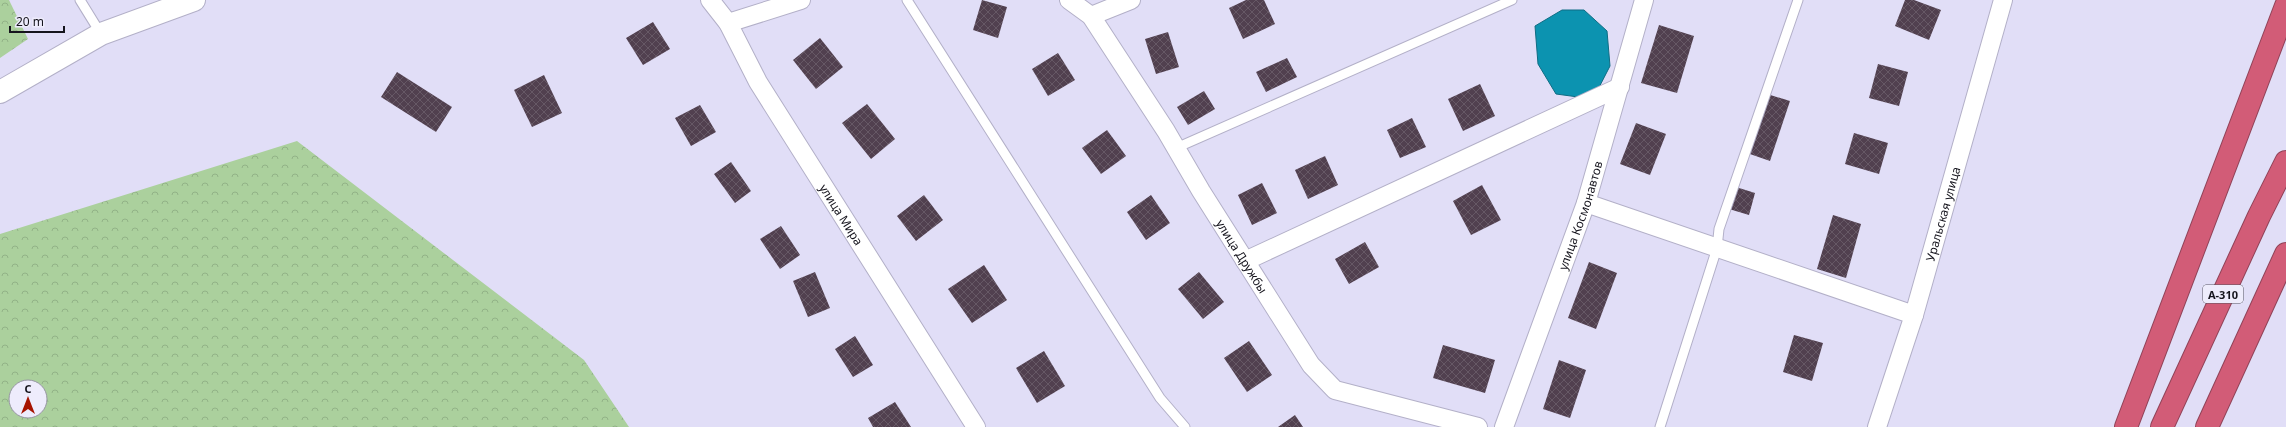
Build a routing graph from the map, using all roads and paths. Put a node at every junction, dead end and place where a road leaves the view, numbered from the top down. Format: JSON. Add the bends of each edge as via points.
{"nodes":[{"id":1,"x":80,"y":0,"type":"edge"},
{"id":2,"x":194,"y":0,"type":"edge"},
{"id":3,"x":710,"y":0,"type":"edge"},
{"id":4,"x":801,"y":0,"type":"edge"},
{"id":5,"x":908,"y":0,"type":"edge"},
{"id":6,"x":1069,"y":0,"type":"edge"},
{"id":7,"x":1131,"y":0,"type":"edge"},
{"id":8,"x":1512,"y":0,"type":"edge"},
{"id":9,"x":1644,"y":0,"type":"edge"},
{"id":10,"x":1798,"y":0,"type":"edge"},
{"id":11,"x":2003,"y":0,"type":"edge"},
{"id":12,"x":2286,"y":6,"type":"edge"},
{"id":13,"x":1091,"y":16,"type":"junction"},
{"id":14,"x":728,"y":23,"type":"junction"},
{"id":15,"x":101,"y":34,"type":"junction"},
{"id":16,"x":1620,"y":87,"type":"junction"},
{"id":17,"x":0,"y":92,"type":"edge"},
{"id":18,"x":1176,"y":148,"type":"junction"},
{"id":19,"x":2286,"y":162,"type":"edge"},
{"id":20,"x":1586,"y":203,"type":"junction"},
{"id":21,"x":1717,"y":248,"type":"junction"},
{"id":22,"x":2286,"y":254,"type":"edge"},
{"id":23,"x":1245,"y":261,"type":"junction"},
{"id":24,"x":1914,"y":315,"type":"junction"},
{"id":25,"x":976,"y":427,"type":"edge"},
{"id":26,"x":1185,"y":427,"type":"edge"},
{"id":27,"x":1478,"y":427,"type":"edge"},
{"id":28,"x":1504,"y":427,"type":"edge"},
{"id":29,"x":1660,"y":427,"type":"edge"},
{"id":30,"x":1877,"y":427,"type":"edge"},
{"id":31,"x":2126,"y":427,"type":"edge"},
{"id":32,"x":2162,"y":427,"type":"edge"},
{"id":33,"x":2207,"y":427,"type":"edge"}],
"edges":[{"from":1,"to":15,"type":"lane"},
{"from":2,"to":15,"type":"main road"},
{"from":3,"to":14,"type":"street","name":"улица Мира"},
{"from":4,"to":14,"type":"street"},
{"from":5,"to":26,"type":"lane","via":[[1160,398]]},
{"from":6,"to":13,"type":"street","name":"улица Дружбы"},
{"from":7,"to":13,"type":"street"},
{"from":8,"to":18,"type":"lane"},
{"from":9,"to":16,"type":"street","name":"улица Космонавтов"},
{"from":10,"to":21,"type":"lane","via":[[1719,229]]},
{"from":11,"to":24,"type":"street","name":"Уральская улица"},
{"from":12,"to":31,"type":"highway"},
{"from":13,"to":18,"type":"street","name":"улица Дружбы"},
{"from":14,"to":25,"type":"street","name":"улица Мира","via":[[758,82]]},
{"from":15,"to":17,"type":"main road"},
{"from":16,"to":20,"type":"street","name":"улица Космонавтов"},
{"from":16,"to":23,"type":"street"},
{"from":18,"to":23,"type":"street","name":"улица Дружбы"},
{"from":19,"to":32,"type":"highway","number":"А-310"},
{"from":20,"to":21,"type":"street"},
{"from":20,"to":28,"type":"street","name":"улица Космонавтов"},
{"from":21,"to":24,"type":"street"},
{"from":21,"to":29,"type":"lane"},
{"from":22,"to":33,"type":"highway"},
{"from":23,"to":27,"type":"street","name":"улица Дружбы","via":[[1311,365],[1335,390]]},
{"from":24,"to":30,"type":"street","name":"Уральская улица"}]}
